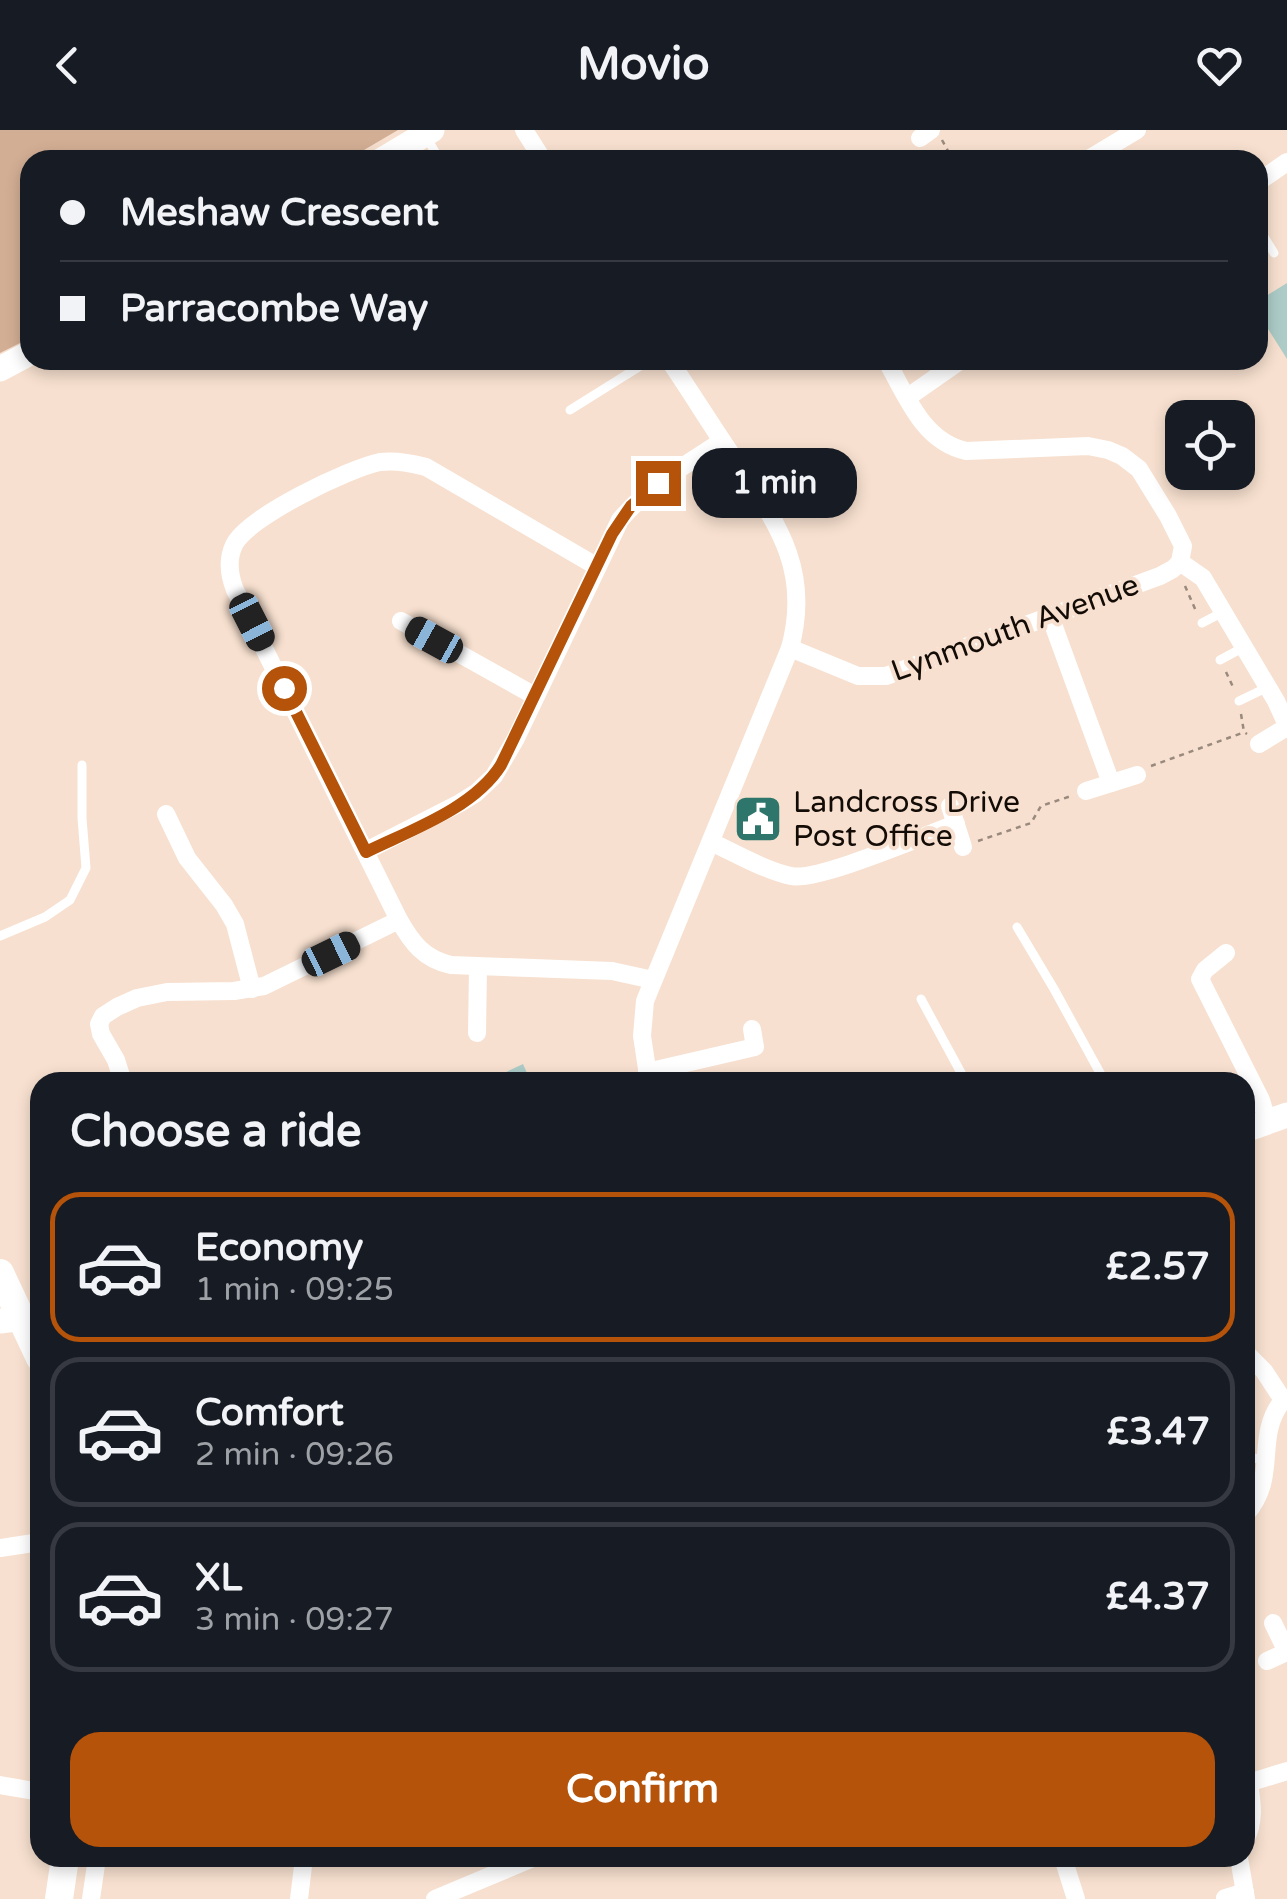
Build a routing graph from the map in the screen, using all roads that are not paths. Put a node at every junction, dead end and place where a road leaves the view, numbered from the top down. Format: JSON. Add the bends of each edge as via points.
{"nodes":[{"id":1,"x":1137,"y":130,"type":"edge"},
{"id":2,"x":428,"y":132,"type":"edge"},
{"id":3,"x":398,"y":150,"type":"edge"},
{"id":4,"x":1103,"y":150,"type":"edge"},
{"id":5,"x":1268,"y":243,"type":"edge"},
{"id":6,"x":1274,"y":253,"type":"dead end"},
{"id":7,"x":634,"y":370,"type":"edge"},
{"id":8,"x":676,"y":370,"type":"edge"},
{"id":9,"x":892,"y":370,"type":"edge"},
{"id":10,"x":947,"y":370,"type":"edge"},
{"id":11,"x":908,"y":397,"type":"junction"},
{"id":12,"x":570,"y":410,"type":"dead end"},
{"id":13,"x":722,"y":441,"type":"junction"},
{"id":14,"x":1180,"y":562,"type":"junction"},
{"id":15,"x":596,"y":566,"type":"junction"},
{"id":16,"x":1223,"y":612,"type":"junction"},
{"id":17,"x":1050,"y":616,"type":"junction"},
{"id":18,"x":401,"y":621,"type":"dead end"},
{"id":19,"x":1202,"y":622,"type":"dead end"},
{"id":20,"x":1244,"y":647,"type":"junction"},
{"id":21,"x":790,"y":648,"type":"junction"},
{"id":22,"x":1220,"y":660,"type":"dead end"},
{"id":23,"x":1268,"y":687,"type":"junction"},
{"id":24,"x":534,"y":696,"type":"junction"},
{"id":25,"x":1239,"y":701,"type":"dead end"},
{"id":26,"x":1287,"y":726,"type":"edge"},
{"id":27,"x":1252,"y":738,"type":"road end"},
{"id":28,"x":82,"y":765,"type":"dead end"},
{"id":29,"x":1137,"y":775,"type":"road end"},
{"id":30,"x":1111,"y":782,"type":"junction"},
{"id":31,"x":1086,"y":792,"type":"road end"},
{"id":32,"x":950,"y":806,"type":"dead end"},
{"id":33,"x":166,"y":814,"type":"dead end"},
{"id":34,"x":956,"y":824,"type":"junction"},
{"id":35,"x":711,"y":842,"type":"junction"},
{"id":36,"x":963,"y":847,"type":"road end"},
{"id":37,"x":366,"y":852,"type":"junction"},
{"id":38,"x":400,"y":920,"type":"junction"},
{"id":39,"x":1017,"y":927,"type":"dead end"},
{"id":40,"x":0,"y":936,"type":"edge"},
{"id":41,"x":1226,"y":953,"type":"dead end"},
{"id":42,"x":478,"y":967,"type":"junction"},
{"id":43,"x":653,"y":980,"type":"junction"},
{"id":44,"x":252,"y":989,"type":"junction"},
{"id":45,"x":922,"y":999,"type":"dead end"},
{"id":46,"x":477,"y":1033,"type":"dead end"},
{"id":47,"x":754,"y":1046,"type":"dead end"},
{"id":48,"x":120,"y":1072,"type":"edge"},
{"id":49,"x":647,"y":1072,"type":"edge"},
{"id":50,"x":665,"y":1072,"type":"edge"},
{"id":51,"x":961,"y":1072,"type":"edge"},
{"id":52,"x":1099,"y":1072,"type":"edge"},
{"id":53,"x":1247,"y":1072,"type":"edge"},
{"id":54,"x":1255,"y":1088,"type":"edge"},
{"id":55,"x":1267,"y":1123,"type":"edge"},
{"id":56,"x":0,"y":1273,"type":"edge"},
{"id":57,"x":21,"y":1318,"type":"edge"},
{"id":58,"x":1255,"y":1363,"type":"edge"},
{"id":59,"x":1285,"y":1401,"type":"edge"},
{"id":60,"x":1255,"y":1458,"type":"edge"},
{"id":61,"x":1267,"y":1460,"type":"junction"},
{"id":62,"x":1255,"y":1503,"type":"edge"},
{"id":63,"x":30,"y":1544,"type":"edge"},
{"id":64,"x":0,"y":1548,"type":"edge"},
{"id":65,"x":1273,"y":1623,"type":"dead end"},
{"id":66,"x":1287,"y":1652,"type":"edge"},
{"id":67,"x":1267,"y":1662,"type":"dead end"},
{"id":68,"x":1287,"y":1770,"type":"edge"},
{"id":69,"x":1255,"y":1780,"type":"edge"},
{"id":70,"x":0,"y":1785,"type":"edge"},
{"id":71,"x":30,"y":1790,"type":"edge"},
{"id":72,"x":64,"y":1867,"type":"edge"},
{"id":73,"x":96,"y":1867,"type":"edge"},
{"id":74,"x":303,"y":1867,"type":"edge"},
{"id":75,"x":511,"y":1867,"type":"edge"},
{"id":76,"x":1067,"y":1867,"type":"edge"},
{"id":77,"x":1241,"y":1867,"type":"edge"},
{"id":78,"x":1246,"y":1896,"type":"edge"},
{"id":79,"x":1224,"y":1898,"type":"edge"},
{"id":80,"x":59,"y":1899,"type":"edge"},
{"id":81,"x":91,"y":1899,"type":"edge"},
{"id":82,"x":298,"y":1899,"type":"edge"},
{"id":83,"x":435,"y":1899,"type":"edge"},
{"id":84,"x":1076,"y":1899,"type":"edge"}],
"edges":[{"from":1,"to":4,"type":"street"},
{"from":2,"to":3,"type":"street"},
{"from":5,"to":6,"type":"lane"},
{"from":7,"to":12,"type":"lane"},
{"from":8,"to":13,"type":"street"},
{"from":9,"to":11,"type":"street"},
{"from":10,"to":11,"type":"street"},
{"from":11,"to":14,"type":"street","via":[[931,434],[952,448],[1088,446],[1122,456],[1157,494],[1183,546]]},
{"from":13,"to":15,"type":"street","via":[[631,506]]},
{"from":13,"to":21,"type":"street","via":[[787,548],[797,595]]},
{"from":14,"to":16,"type":"street","via":[[1204,578]]},
{"from":14,"to":17,"type":"street","name":"Lynmouth Avenue","via":[[1160,576]]},
{"from":15,"to":24,"type":"street"},
{"from":15,"to":37,"type":"street","via":[[442,474],[407,462],[349,472],[240,534],[230,558],[231,579]]},
{"from":16,"to":19,"type":"lane"},
{"from":16,"to":20,"type":"street"},
{"from":17,"to":21,"type":"street","name":"Lynmouth Avenue","via":[[873,678]]},
{"from":17,"to":30,"type":"street"},
{"from":18,"to":24,"type":"street"},
{"from":20,"to":22,"type":"lane"},
{"from":20,"to":23,"type":"street"},
{"from":21,"to":35,"type":"street"},
{"from":23,"to":25,"type":"lane"},
{"from":23,"to":26,"type":"street"},
{"from":24,"to":37,"type":"street","via":[[486,784]]},
{"from":26,"to":27,"type":"street"},
{"from":28,"to":40,"type":"lane","via":[[86,868],[70,900]]},
{"from":29,"to":30,"type":"street"},
{"from":30,"to":31,"type":"street"},
{"from":32,"to":34,"type":"street"},
{"from":33,"to":44,"type":"street","via":[[186,858],[235,924]]},
{"from":34,"to":35,"type":"street","via":[[801,877]]},
{"from":34,"to":36,"type":"street"},
{"from":35,"to":43,"type":"street"},
{"from":37,"to":38,"type":"street"},
{"from":38,"to":42,"type":"street","via":[[432,959]]},
{"from":38,"to":44,"type":"street"},
{"from":39,"to":52,"type":"lane"},
{"from":41,"to":53,"type":"street","via":[[1200,979]]},
{"from":42,"to":43,"type":"street","via":[[612,971]]},
{"from":42,"to":46,"type":"street"},
{"from":43,"to":49,"type":"street","via":[[642,1016]]},
{"from":44,"to":48,"type":"street","via":[[152,994],[103,1016],[101,1034]]},
{"from":45,"to":51,"type":"lane"},
{"from":47,"to":50,"type":"street"},
{"from":54,"to":55,"type":"street"},
{"from":56,"to":57,"type":"main road"},
{"from":58,"to":59,"type":"street"},
{"from":59,"to":61,"type":"street","via":[[1269,1426]]},
{"from":60,"to":61,"type":"lane"},
{"from":61,"to":62,"type":"street"},
{"from":63,"to":64,"type":"street"},
{"from":65,"to":66,"type":"street"},
{"from":66,"to":67,"type":"street"},
{"from":68,"to":69,"type":"street"},
{"from":70,"to":71,"type":"street"},
{"from":72,"to":80,"type":"main road"},
{"from":73,"to":81,"type":"street"},
{"from":74,"to":82,"type":"street"},
{"from":75,"to":83,"type":"street"},
{"from":76,"to":84,"type":"street"},
{"from":77,"to":78,"type":"street"},
{"from":78,"to":79,"type":"street"}]}
